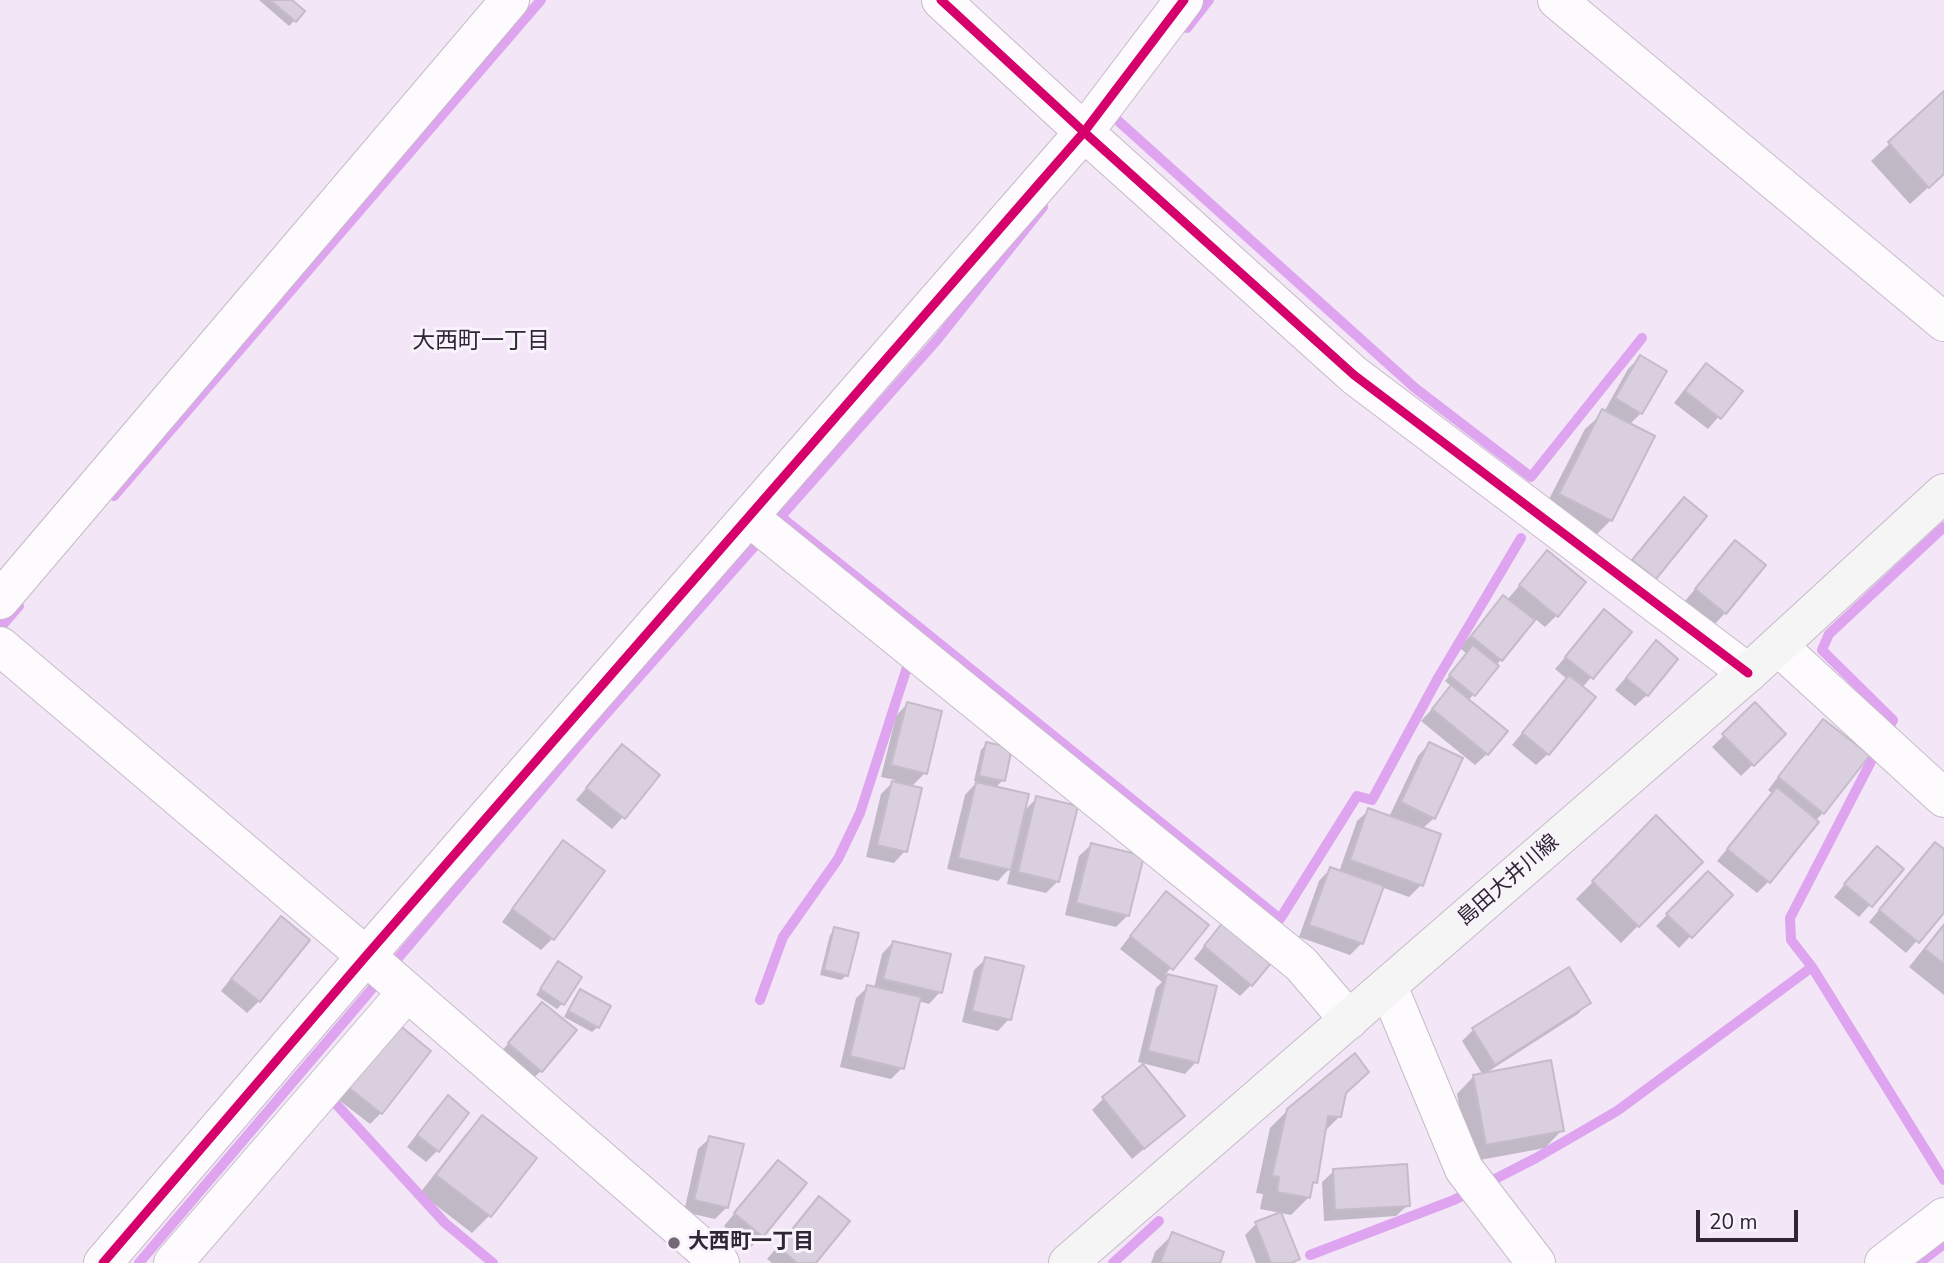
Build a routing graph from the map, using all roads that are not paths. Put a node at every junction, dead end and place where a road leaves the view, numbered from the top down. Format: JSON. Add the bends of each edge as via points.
{"nodes":[{"id":1,"x":510,"y":0,"type":"edge"},
{"id":2,"x":941,"y":0,"type":"edge"},
{"id":3,"x":1184,"y":0,"type":"edge"},
{"id":4,"x":1557,"y":0,"type":"edge"},
{"id":5,"x":1084,"y":132,"type":"junction"},
{"id":6,"x":1944,"y":322,"type":"edge"},
{"id":7,"x":1944,"y":493,"type":"edge"},
{"id":8,"x":749,"y":517,"type":"junction"},
{"id":9,"x":0,"y":600,"type":"edge"},
{"id":10,"x":0,"y":646,"type":"edge"},
{"id":11,"x":1778,"y":646,"type":"junction"},
{"id":12,"x":1748,"y":673,"type":"junction"},
{"id":13,"x":1944,"y":799,"type":"edge"},
{"id":14,"x":366,"y":956,"type":"junction"},
{"id":15,"x":1388,"y":986,"type":"junction"},
{"id":16,"x":407,"y":992,"type":"junction"},
{"id":17,"x":1349,"y":1020,"type":"junction"},
{"id":18,"x":1944,"y":1217,"type":"edge"},
{"id":19,"x":103,"y":1263,"type":"edge"},
{"id":20,"x":173,"y":1263,"type":"edge"},
{"id":21,"x":720,"y":1263,"type":"edge"},
{"id":22,"x":1068,"y":1263,"type":"edge"},
{"id":23,"x":1536,"y":1263,"type":"edge"},
{"id":24,"x":1884,"y":1263,"type":"edge"}],
"edges":[{"from":1,"to":9,"type":"street"},
{"from":2,"to":5,"type":"street"},
{"from":3,"to":5,"type":"street"},
{"from":4,"to":6,"type":"street"},
{"from":5,"to":8,"type":"street"},
{"from":5,"to":12,"type":"street","via":[[1354,375]]},
{"from":7,"to":11,"type":"main road","name":"島田大井川線"},
{"from":8,"to":14,"type":"street"},
{"from":8,"to":17,"type":"street","via":[[1301,964]]},
{"from":10,"to":14,"type":"street"},
{"from":11,"to":12,"type":"main road","name":"島田大井川線"},
{"from":11,"to":13,"type":"street"},
{"from":12,"to":15,"type":"main road","name":"島田大井川線"},
{"from":14,"to":16,"type":"street"},
{"from":14,"to":19,"type":"street"},
{"from":15,"to":17,"type":"main road","name":"島田大井川線"},
{"from":15,"to":23,"type":"street","via":[[1464,1169]]},
{"from":16,"to":20,"type":"street"},
{"from":16,"to":21,"type":"street"},
{"from":17,"to":22,"type":"main road","name":"島田大井川線"},
{"from":18,"to":24,"type":"street"}]}
